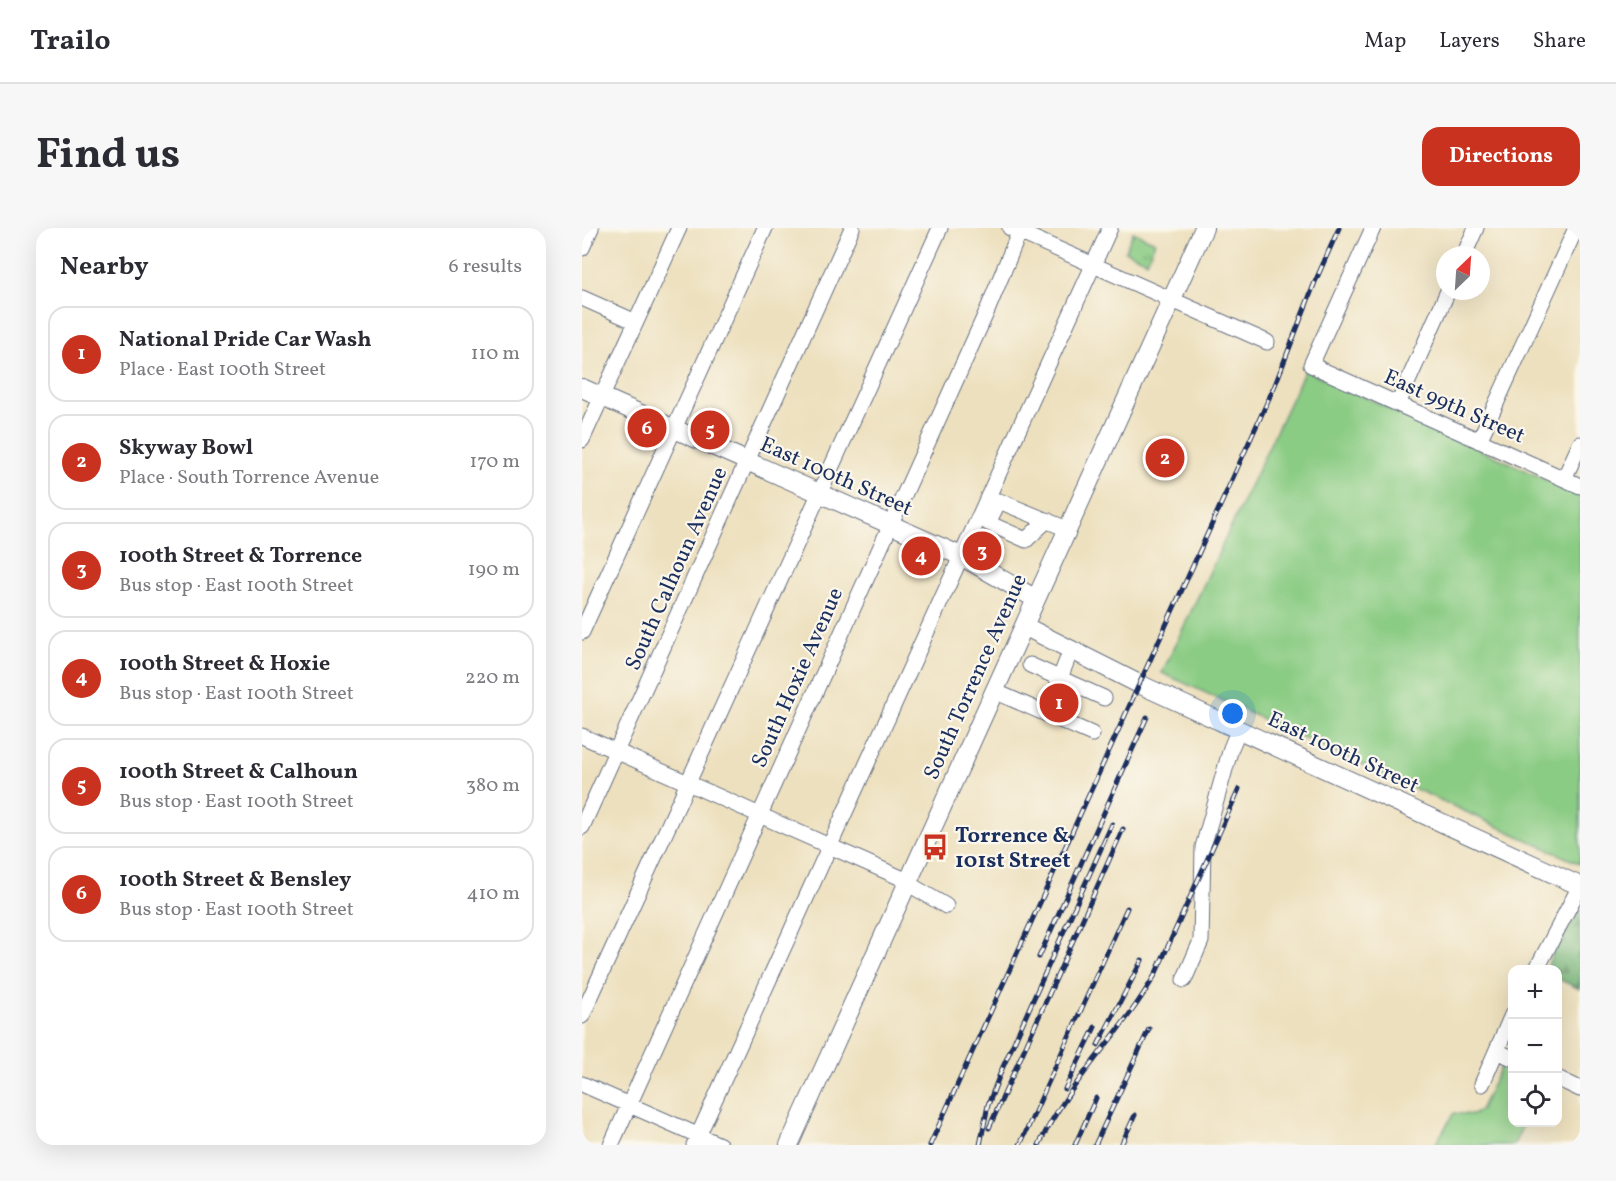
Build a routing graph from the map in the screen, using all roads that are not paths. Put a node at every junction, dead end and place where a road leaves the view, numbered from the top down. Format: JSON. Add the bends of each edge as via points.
{"nodes":[{"id":1,"x":591,"y":228,"type":"edge"},
{"id":2,"x":679,"y":228,"type":"edge"},
{"id":3,"x":765,"y":228,"type":"edge"},
{"id":4,"x":852,"y":228,"type":"edge"},
{"id":5,"x":940,"y":228,"type":"edge"},
{"id":6,"x":1110,"y":228,"type":"edge"},
{"id":7,"x":1204,"y":228,"type":"edge"},
{"id":8,"x":1373,"y":228,"type":"edge"},
{"id":9,"x":1476,"y":228,"type":"edge"},
{"id":10,"x":1576,"y":228,"type":"edge"},
{"id":11,"x":1017,"y":229,"type":"edge"},
{"id":12,"x":1468,"y":246,"type":"edge"},
{"id":13,"x":582,"y":248,"type":"edge"},
{"id":14,"x":1093,"y":265,"type":"junction"},
{"id":15,"x":582,"y":298,"type":"edge"},
{"id":16,"x":1172,"y":300,"type":"junction"},
{"id":17,"x":1444,"y":300,"type":"edge"},
{"id":18,"x":636,"y":322,"type":"junction"},
{"id":19,"x":1267,"y":342,"type":"dead end"},
{"id":20,"x":582,"y":388,"type":"edge"},
{"id":21,"x":602,"y":397,"type":"junction"},
{"id":22,"x":1398,"y":404,"type":"junction"},
{"id":23,"x":674,"y":429,"type":"junction"},
{"id":24,"x":582,"y":440,"type":"edge"},
{"id":25,"x":1479,"y":441,"type":"junction"},
{"id":26,"x":1580,"y":444,"type":"edge"},
{"id":27,"x":747,"y":462,"type":"junction"},
{"id":28,"x":1564,"y":479,"type":"junction"},
{"id":29,"x":1580,"y":486,"type":"edge"},
{"id":30,"x":819,"y":494,"type":"junction"},
{"id":31,"x":1047,"y":520,"type":"junction"},
{"id":32,"x":890,"y":525,"type":"junction"},
{"id":33,"x":1067,"y":529,"type":"junction"},
{"id":34,"x":961,"y":556,"type":"junction"},
{"id":35,"x":1036,"y":599,"type":"junction"},
{"id":36,"x":1023,"y":626,"type":"junction"},
{"id":37,"x":582,"y":632,"type":"edge"},
{"id":38,"x":1071,"y":650,"type":"junction"},
{"id":39,"x":1030,"y":665,"type":"dead end"},
{"id":40,"x":1060,"y":678,"type":"junction"},
{"id":41,"x":994,"y":691,"type":"junction"},
{"id":42,"x":1104,"y":698,"type":"dead end"},
{"id":43,"x":1239,"y":729,"type":"junction"},
{"id":44,"x":1092,"y":734,"type":"dead end"},
{"id":45,"x":582,"y":736,"type":"edge"},
{"id":46,"x":616,"y":751,"type":"junction"},
{"id":47,"x":688,"y":783,"type":"junction"},
{"id":48,"x":759,"y":814,"type":"junction"},
{"id":49,"x":582,"y":827,"type":"edge"},
{"id":50,"x":830,"y":846,"type":"junction"},
{"id":51,"x":908,"y":882,"type":"junction"},
{"id":52,"x":1580,"y":886,"type":"edge"},
{"id":53,"x":946,"y":906,"type":"dead end"},
{"id":54,"x":1538,"y":965,"type":"edge"},
{"id":55,"x":1184,"y":980,"type":"dead end"},
{"id":56,"x":582,"y":1016,"type":"edge"},
{"id":57,"x":1510,"y":1019,"type":"edge"},
{"id":58,"x":1497,"y":1051,"type":"junction"},
{"id":59,"x":1508,"y":1056,"type":"edge"},
{"id":60,"x":1562,"y":1080,"type":"edge"},
{"id":61,"x":582,"y":1084,"type":"edge"},
{"id":62,"x":1482,"y":1084,"type":"dead end"},
{"id":63,"x":1580,"y":1089,"type":"edge"},
{"id":64,"x":629,"y":1105,"type":"junction"},
{"id":65,"x":697,"y":1140,"type":"edge"},
{"id":66,"x":611,"y":1145,"type":"edge"},
{"id":67,"x":720,"y":1145,"type":"edge"},
{"id":68,"x":789,"y":1145,"type":"edge"}],
"edges":[{"from":1,"to":13,"type":"street"},
{"from":2,"to":18,"type":"street"},
{"from":3,"to":23,"type":"street"},
{"from":4,"to":27,"type":"street","name":"South Calhoun Avenue"},
{"from":5,"to":30,"type":"street"},
{"from":6,"to":14,"type":"street"},
{"from":7,"to":16,"type":"main road","name":"South Torrence Avenue"},
{"from":8,"to":22,"type":"street","name":"East 99th Street","via":[[1311,365]]},
{"from":9,"to":12,"type":"street"},
{"from":10,"to":25,"type":"street"},
{"from":11,"to":14,"type":"street"},
{"from":11,"to":32,"type":"street","name":"South Hoxie Avenue","via":[[987,311]]},
{"from":14,"to":16,"type":"street"},
{"from":14,"to":34,"type":"street"},
{"from":15,"to":18,"type":"street"},
{"from":16,"to":19,"type":"street"},
{"from":16,"to":33,"type":"main road","name":"South Torrence Avenue"},
{"from":17,"to":22,"type":"street"},
{"from":18,"to":21,"type":"street"},
{"from":20,"to":21,"type":"main road","name":"East 100th Street"},
{"from":21,"to":23,"type":"main road","name":"East 100th Street"},
{"from":21,"to":24,"type":"street"},
{"from":22,"to":25,"type":"street","name":"East 99th Street"},
{"from":23,"to":27,"type":"main road","name":"East 100th Street"},
{"from":23,"to":37,"type":"street"},
{"from":25,"to":28,"type":"street","name":"East 99th Street"},
{"from":26,"to":28,"type":"street"},
{"from":27,"to":30,"type":"main road","name":"East 100th Street"},
{"from":27,"to":46,"type":"street","name":"South Calhoun Avenue"},
{"from":28,"to":29,"type":"street","name":"East 99th Street"},
{"from":30,"to":32,"type":"main road","name":"East 100th Street"},
{"from":30,"to":47,"type":"street"},
{"from":31,"to":31,"type":"street","via":[[1026,540],[988,523],[999,501]]},
{"from":31,"to":33,"type":"street"},
{"from":32,"to":34,"type":"main road","name":"East 100th Street"},
{"from":32,"to":48,"type":"street","name":"South Hoxie Avenue"},
{"from":33,"to":35,"type":"main road","name":"South Torrence Avenue"},
{"from":34,"to":35,"type":"main road","name":"East 100th Street"},
{"from":34,"to":50,"type":"street"},
{"from":35,"to":36,"type":"main road","name":"South Torrence Avenue"},
{"from":36,"to":38,"type":"main road","name":"East 100th Street"},
{"from":36,"to":41,"type":"main road","name":"South Torrence Avenue"},
{"from":38,"to":40,"type":"street"},
{"from":38,"to":43,"type":"main road","name":"East 100th Street"},
{"from":39,"to":40,"type":"street"},
{"from":40,"to":42,"type":"street"},
{"from":41,"to":44,"type":"street"},
{"from":41,"to":51,"type":"main road","name":"South Torrence Avenue"},
{"from":43,"to":52,"type":"main road","name":"East 100th Street"},
{"from":43,"to":55,"type":"street","via":[[1203,847],[1201,941]]},
{"from":45,"to":46,"type":"street"},
{"from":46,"to":47,"type":"street"},
{"from":46,"to":49,"type":"street","name":"South Calhoun Avenue"},
{"from":47,"to":48,"type":"street"},
{"from":47,"to":56,"type":"street"},
{"from":48,"to":50,"type":"street"},
{"from":48,"to":64,"type":"street","name":"South Hoxie Avenue"},
{"from":50,"to":51,"type":"street"},
{"from":50,"to":65,"type":"street"},
{"from":51,"to":53,"type":"street"},
{"from":51,"to":68,"type":"main road","name":"South Torrence Avenue"},
{"from":52,"to":54,"type":"street"},
{"from":57,"to":58,"type":"street"},
{"from":58,"to":59,"type":"street"},
{"from":58,"to":62,"type":"street"},
{"from":60,"to":63,"type":"street"},
{"from":61,"to":64,"type":"street"},
{"from":64,"to":65,"type":"street"},
{"from":64,"to":66,"type":"street","name":"South Hoxie Avenue"},
{"from":65,"to":67,"type":"street"}]}
